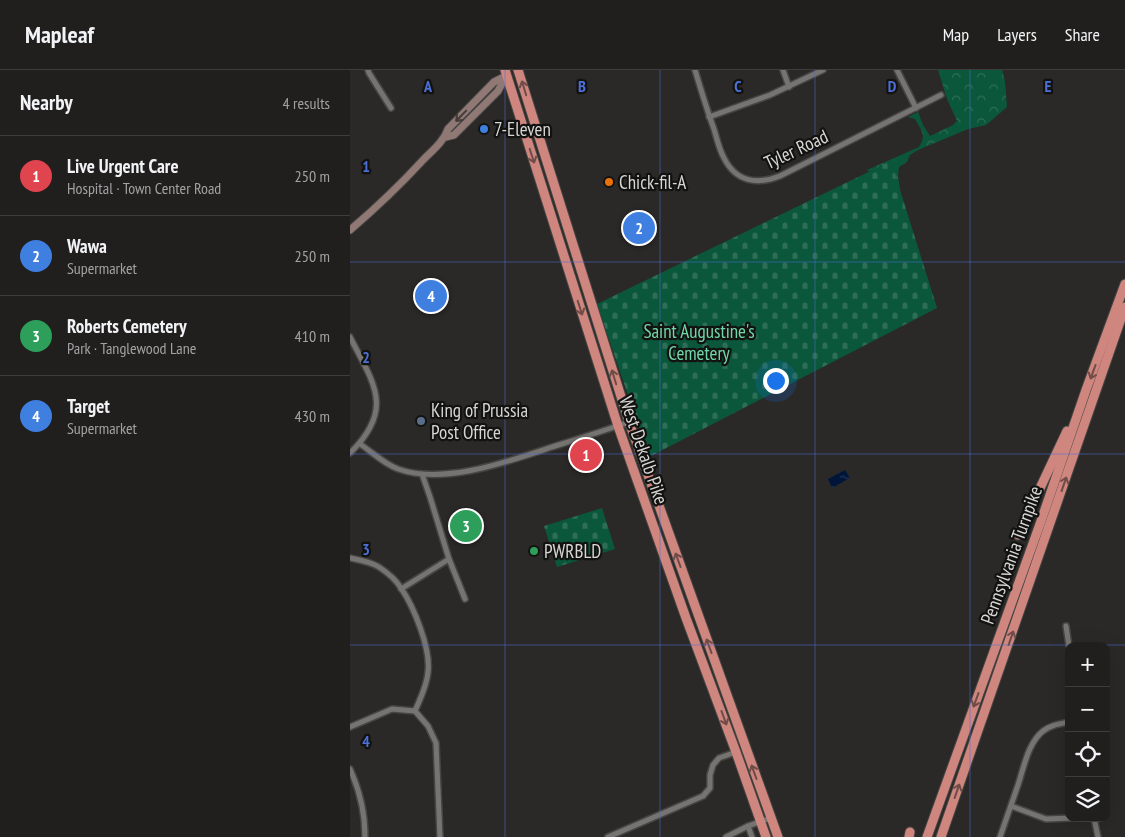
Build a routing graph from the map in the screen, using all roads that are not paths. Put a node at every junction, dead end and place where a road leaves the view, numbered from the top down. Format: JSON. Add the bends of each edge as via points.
{"nodes":[{"id":1,"x":368,"y":70,"type":"edge"},
{"id":2,"x":518,"y":70,"type":"edge"},
{"id":3,"x":695,"y":70,"type":"edge"},
{"id":4,"x":783,"y":70,"type":"edge"},
{"id":5,"x":823,"y":70,"type":"edge"},
{"id":6,"x":896,"y":70,"type":"edge"},
{"id":7,"x":505,"y":73,"type":"edge"},
{"id":8,"x":789,"y":87,"type":"junction"},
{"id":9,"x":941,"y":95,"type":"dead end"},
{"id":10,"x":390,"y":108,"type":"dead end"},
{"id":11,"x":916,"y":108,"type":"junction"},
{"id":12,"x":709,"y":117,"type":"junction"},
{"id":13,"x":554,"y":225,"type":"junction"},
{"id":14,"x":350,"y":230,"type":"edge"},
{"id":15,"x":565,"y":262,"type":"junction"},
{"id":16,"x":579,"y":264,"type":"junction"},
{"id":17,"x":1125,"y":284,"type":"edge"},
{"id":18,"x":587,"y":291,"type":"junction"},
{"id":19,"x":1125,"y":307,"type":"edge"},
{"id":20,"x":350,"y":337,"type":"edge"},
{"id":21,"x":1086,"y":390,"type":"junction"},
{"id":22,"x":629,"y":422,"type":"junction"},
{"id":23,"x":618,"y":426,"type":"junction"},
{"id":24,"x":360,"y":444,"type":"junction"},
{"id":25,"x":350,"y":453,"type":"edge"},
{"id":26,"x":422,"y":474,"type":"junction"},
{"id":27,"x":1018,"y":535,"type":"dead end"},
{"id":28,"x":350,"y":558,"type":"edge"},
{"id":29,"x":449,"y":559,"type":"junction"},
{"id":30,"x":402,"y":589,"type":"junction"},
{"id":31,"x":465,"y":599,"type":"dead end"},
{"id":32,"x":1066,"y":626,"type":"dead end"},
{"id":33,"x":1068,"y":642,"type":"edge"},
{"id":34,"x":415,"y":712,"type":"junction"},
{"id":35,"x":1065,"y":723,"type":"edge"},
{"id":36,"x":350,"y":727,"type":"edge"},
{"id":37,"x":736,"y":752,"type":"junction"},
{"id":38,"x":350,"y":769,"type":"edge"},
{"id":39,"x":1011,"y":806,"type":"junction"},
{"id":40,"x":771,"y":818,"type":"junction"},
{"id":41,"x":1065,"y":818,"type":"edge"},
{"id":42,"x":760,"y":822,"type":"junction"},
{"id":43,"x":1095,"y":822,"type":"edge"},
{"id":44,"x":748,"y":826,"type":"junction"},
{"id":45,"x":365,"y":837,"type":"edge"},
{"id":46,"x":440,"y":837,"type":"edge"},
{"id":47,"x":608,"y":837,"type":"edge"},
{"id":48,"x":726,"y":837,"type":"edge"},
{"id":49,"x":752,"y":837,"type":"edge"},
{"id":50,"x":766,"y":837,"type":"edge"},
{"id":51,"x":778,"y":837,"type":"edge"},
{"id":52,"x":927,"y":837,"type":"edge"},
{"id":53,"x":941,"y":837,"type":"edge"},
{"id":54,"x":1000,"y":837,"type":"edge"},
{"id":55,"x":1098,"y":837,"type":"edge"}],
"edges":[{"from":1,"to":10,"type":"street"},
{"from":16,"to":2,"type":"highway","name":"West Dekalb Pike","one_way":true},
{"from":3,"to":12,"type":"street","name":"Tyler Road"},
{"from":4,"to":8,"type":"street"},
{"from":5,"to":8,"type":"street"},
{"from":6,"to":11,"type":"street"},
{"from":7,"to":13,"type":"highway","name":"West Dekalb Pike","one_way":true},
{"from":7,"to":14,"type":"main road","via":[[448,129],[446,137],[387,197]]},
{"from":8,"to":12,"type":"street"},
{"from":9,"to":11,"type":"street","name":"Tyler Road"},
{"from":11,"to":12,"type":"street","name":"Tyler Road","via":[[762,182],[743,178],[728,165]]},
{"from":13,"to":15,"type":"highway","name":"West Dekalb Pike"},
{"from":13,"to":16,"type":"highway","via":[[570,258]]},
{"from":15,"to":18,"type":"highway"},
{"from":15,"to":23,"type":"highway","name":"West Dekalb Pike","one_way":true},
{"from":16,"to":18,"type":"highway","name":"West Dekalb Pike"},
{"from":17,"to":21,"type":"highway","name":"Pennsylvania Turnpike","one_way":true},
{"from":22,"to":18,"type":"highway","name":"West Dekalb Pike","one_way":true},
{"from":53,"to":19,"type":"highway","name":"Pennsylvania Turnpike","one_way":true},
{"from":20,"to":24,"type":"street","via":[[372,380],[377,400],[374,421]]},
{"from":21,"to":27,"type":"highway"},
{"from":21,"to":52,"type":"highway","name":"Pennsylvania Turnpike","one_way":true},
{"from":22,"to":23,"type":"street"},
{"from":40,"to":22,"type":"highway","name":"West Dekalb Pike","one_way":true},
{"from":23,"to":26,"type":"street","via":[[492,466]]},
{"from":23,"to":37,"type":"highway","name":"West Dekalb Pike","one_way":true},
{"from":24,"to":25,"type":"street"},
{"from":24,"to":26,"type":"street","via":[[397,469]]},
{"from":26,"to":29,"type":"street"},
{"from":28,"to":30,"type":"street","via":[[377,566]]},
{"from":29,"to":30,"type":"street"},
{"from":29,"to":31,"type":"street"},
{"from":30,"to":34,"type":"street","via":[[414,612],[427,652],[428,671]]},
{"from":32,"to":33,"type":"street"},
{"from":34,"to":36,"type":"street","via":[[392,709]]},
{"from":34,"to":46,"type":"street","via":[[428,726],[436,743]]},
{"from":35,"to":39,"type":"street","via":[[1049,728],[1037,738]]},
{"from":37,"to":42,"type":"highway","name":"West Dekalb Pike"},
{"from":37,"to":47,"type":"street","via":[[719,758],[712,765],[710,788],[703,796]]},
{"from":38,"to":45,"type":"street","via":[[360,794]]},
{"from":39,"to":41,"type":"street","via":[[1046,819]]},
{"from":39,"to":54,"type":"street"},
{"from":40,"to":42,"type":"street"},
{"from":40,"to":51,"type":"highway","name":"West Dekalb Pike"},
{"from":42,"to":44,"type":"street"},
{"from":42,"to":50,"type":"highway","name":"West Dekalb Pike"},
{"from":43,"to":55,"type":"street"},
{"from":44,"to":48,"type":"street"},
{"from":44,"to":49,"type":"street"}]}
